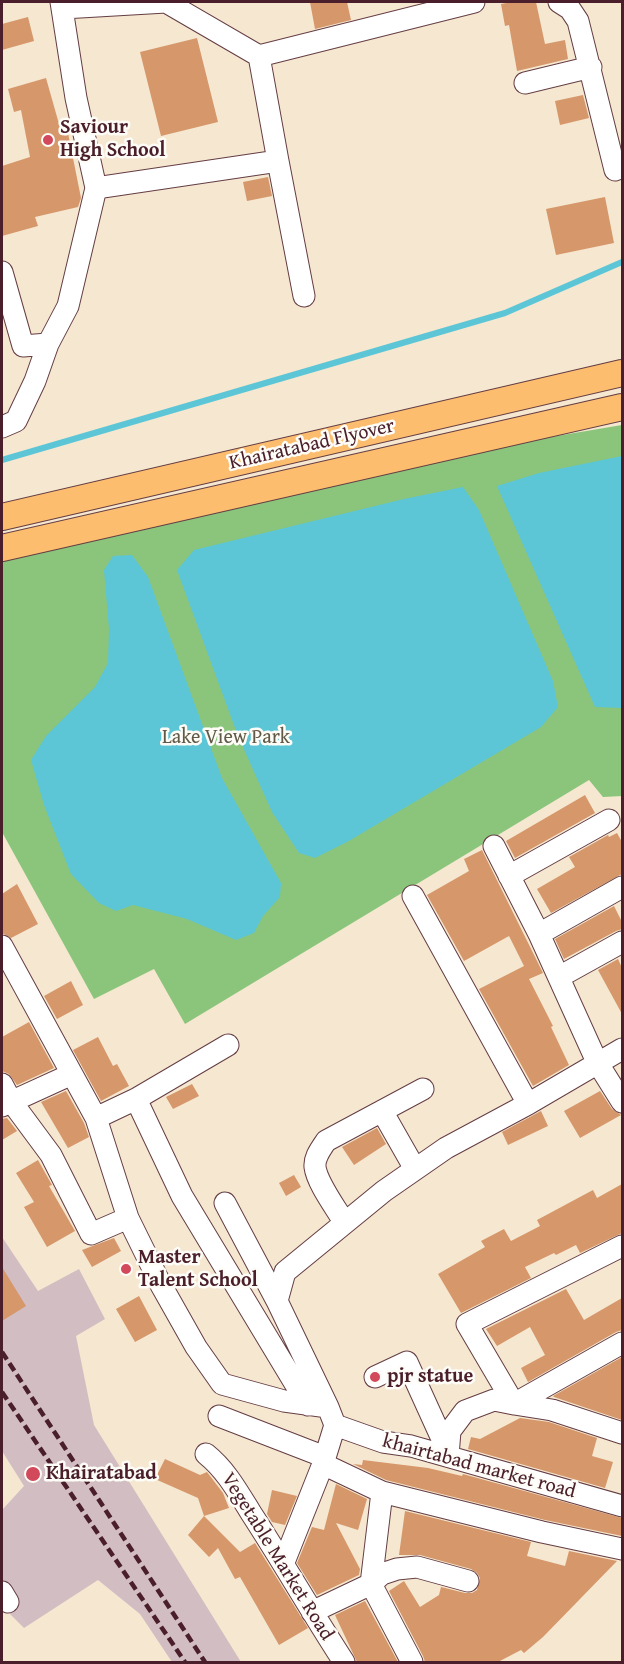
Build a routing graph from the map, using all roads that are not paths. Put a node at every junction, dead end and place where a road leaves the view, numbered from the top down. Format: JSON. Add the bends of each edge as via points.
{"nodes":[{"id":1,"x":474,"y":2,"type":"edge"},
{"id":2,"x":559,"y":2,"type":"edge"},
{"id":3,"x":62,"y":5,"type":"edge"},
{"id":4,"x":260,"y":56,"type":"junction"},
{"id":5,"x":591,"y":67,"type":"junction"},
{"id":6,"x":525,"y":83,"type":"dead end"},
{"id":7,"x":278,"y":161,"type":"junction"},
{"id":8,"x":615,"y":170,"type":"dead end"},
{"id":9,"x":96,"y":188,"type":"junction"},
{"id":10,"x":2,"y":272,"type":"edge"},
{"id":11,"x":304,"y":296,"type":"dead end"},
{"id":12,"x":48,"y":344,"type":"junction"},
{"id":13,"x":622,"y":373,"type":"edge"},
{"id":14,"x":622,"y":407,"type":"edge"},
{"id":15,"x":2,"y":428,"type":"edge"},
{"id":16,"x":2,"y":517,"type":"edge"},
{"id":17,"x":2,"y":548,"type":"edge"},
{"id":18,"x":609,"y":820,"type":"dead end"},
{"id":19,"x":494,"y":846,"type":"dead end"},
{"id":20,"x":509,"y":876,"type":"junction"},
{"id":21,"x":622,"y":887,"type":"edge"},
{"id":22,"x":413,"y":896,"type":"dead end"},
{"id":23,"x":539,"y":934,"type":"junction"},
{"id":24,"x":622,"y":942,"type":"edge"},
{"id":25,"x":2,"y":946,"type":"edge"},
{"id":26,"x":559,"y":977,"type":"junction"},
{"id":27,"x":228,"y":1046,"type":"dead end"},
{"id":28,"x":622,"y":1049,"type":"edge"},
{"id":29,"x":597,"y":1062,"type":"junction"},
{"id":30,"x":72,"y":1074,"type":"junction"},
{"id":31,"x":423,"y":1089,"type":"dead end"},
{"id":32,"x":5,"y":1097,"type":"edge"},
{"id":33,"x":136,"y":1099,"type":"junction"},
{"id":34,"x":622,"y":1102,"type":"edge"},
{"id":35,"x":528,"y":1104,"type":"junction"},
{"id":36,"x":382,"y":1111,"type":"junction"},
{"id":37,"x":96,"y":1118,"type":"junction"},
{"id":38,"x":415,"y":1169,"type":"junction"},
{"id":39,"x":225,"y":1203,"type":"dead end"},
{"id":40,"x":128,"y":1218,"type":"junction"},
{"id":41,"x":344,"y":1222,"type":"junction"},
{"id":42,"x":622,"y":1246,"type":"edge"},
{"id":43,"x":277,"y":1301,"type":"junction"},
{"id":44,"x":622,"y":1343,"type":"edge"},
{"id":45,"x":375,"y":1377,"type":"dead end"},
{"id":46,"x":514,"y":1404,"type":"junction"},
{"id":47,"x":324,"y":1412,"type":"junction"},
{"id":48,"x":219,"y":1416,"type":"dead end"},
{"id":49,"x":622,"y":1433,"type":"edge"},
{"id":50,"x":447,"y":1453,"type":"junction"},
{"id":51,"x":206,"y":1454,"type":"dead end"},
{"id":52,"x":324,"y":1460,"type":"junction"},
{"id":53,"x":382,"y":1492,"type":"junction"},
{"id":54,"x":622,"y":1506,"type":"edge"},
{"id":55,"x":622,"y":1549,"type":"edge"},
{"id":56,"x":284,"y":1562,"type":"junction"},
{"id":57,"x":468,"y":1581,"type":"dead end"},
{"id":58,"x":371,"y":1584,"type":"junction"},
{"id":59,"x":312,"y":1612,"type":"junction"},
{"id":60,"x":344,"y":1662,"type":"edge"},
{"id":61,"x":412,"y":1662,"type":"edge"}],
"edges":[{"from":1,"to":4,"type":"street"},
{"from":2,"to":5,"type":"street","via":[[578,21]]},
{"from":3,"to":4,"type":"street","via":[[166,2]]},
{"from":3,"to":9,"type":"street","via":[[75,98]]},
{"from":4,"to":7,"type":"street"},
{"from":5,"to":6,"type":"street"},
{"from":5,"to":8,"type":"street"},
{"from":7,"to":9,"type":"street"},
{"from":7,"to":11,"type":"street"},
{"from":9,"to":12,"type":"street","via":[[68,306]]},
{"from":10,"to":12,"type":"street","via":[[23,346]]},
{"from":12,"to":15,"type":"street","via":[[16,421]]},
{"from":13,"to":16,"type":"main road","name":"Khairatabad Flyover"},
{"from":14,"to":17,"type":"main road","name":"Khairatabad Flyover"},
{"from":18,"to":20,"type":"street"},
{"from":19,"to":20,"type":"street"},
{"from":20,"to":23,"type":"street"},
{"from":21,"to":23,"type":"street"},
{"from":22,"to":35,"type":"street"},
{"from":23,"to":26,"type":"street"},
{"from":24,"to":26,"type":"street"},
{"from":25,"to":30,"type":"street","name":"khairtabad market road"},
{"from":26,"to":29,"type":"street"},
{"from":27,"to":33,"type":"street"},
{"from":28,"to":29,"type":"street"},
{"from":29,"to":34,"type":"street"},
{"from":29,"to":35,"type":"street"},
{"from":30,"to":32,"type":"street"},
{"from":30,"to":37,"type":"street","name":"khairtabad market road"},
{"from":31,"to":36,"type":"street"},
{"from":32,"to":40,"type":"street","via":[[51,1155],[91,1234]]},
{"from":33,"to":37,"type":"street"},
{"from":33,"to":47,"type":"street","via":[[182,1196]]},
{"from":35,"to":38,"type":"street"},
{"from":36,"to":38,"type":"street"},
{"from":36,"to":41,"type":"street","via":[[326,1141],[318,1154],[315,1166],[319,1178]]},
{"from":37,"to":40,"type":"street","name":"khairtabad market road"},
{"from":38,"to":41,"type":"street"},
{"from":39,"to":43,"type":"street"},
{"from":40,"to":47,"type":"street","name":"khairtabad market road","via":[[166,1295],[222,1384]]},
{"from":41,"to":43,"type":"street","via":[[285,1272]]},
{"from":42,"to":46,"type":"street","via":[[466,1324]]},
{"from":43,"to":47,"type":"street"},
{"from":44,"to":46,"type":"street"},
{"from":45,"to":50,"type":"street","via":[[407,1362]]},
{"from":46,"to":49,"type":"street","via":[[552,1410]]},
{"from":46,"to":50,"type":"street","via":[[494,1400],[465,1411],[450,1431]]},
{"from":47,"to":50,"type":"street","name":"khairtabad market road","via":[[383,1442]]},
{"from":47,"to":52,"type":"street"},
{"from":48,"to":52,"type":"street"},
{"from":50,"to":54,"type":"street","name":"khairtabad market road"},
{"from":51,"to":56,"type":"street","name":"Vegetable Market Road","via":[[219,1464]]},
{"from":52,"to":53,"type":"street"},
{"from":52,"to":56,"type":"street"},
{"from":53,"to":55,"type":"street"},
{"from":53,"to":58,"type":"street"},
{"from":56,"to":59,"type":"street","name":"Vegetable Market Road"},
{"from":57,"to":58,"type":"street","via":[[417,1567],[382,1574]]},
{"from":58,"to":59,"type":"street"},
{"from":58,"to":61,"type":"street"},
{"from":59,"to":60,"type":"street","name":"Vegetable Market Road"}]}
